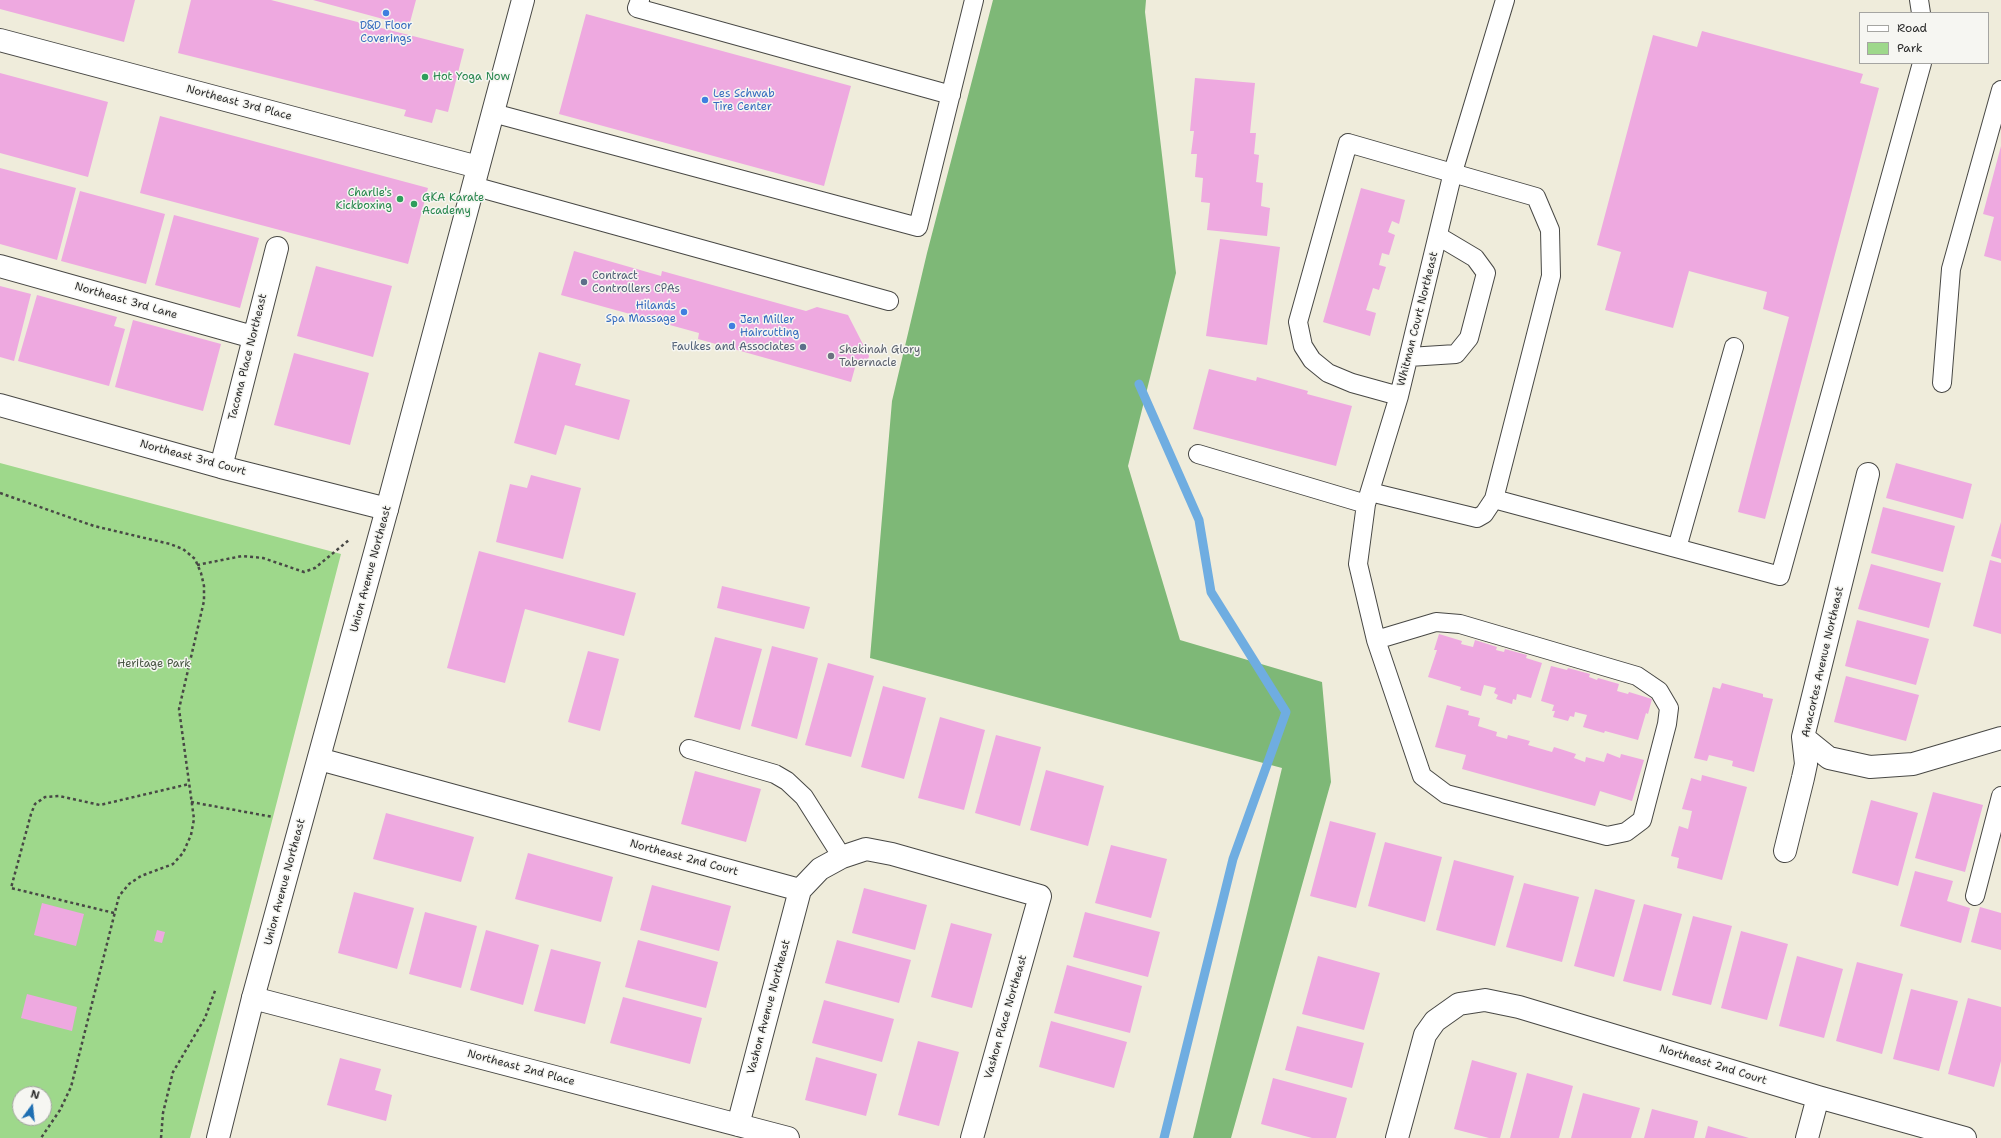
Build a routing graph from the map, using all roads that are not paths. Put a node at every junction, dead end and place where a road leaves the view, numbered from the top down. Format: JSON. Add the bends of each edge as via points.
{"nodes":[{"id":1,"x":523,"y":0,"type":"edge"},
{"id":2,"x":640,"y":0,"type":"edge"},
{"id":3,"x":974,"y":0,"type":"edge"},
{"id":4,"x":1505,"y":0,"type":"edge"},
{"id":5,"x":1919,"y":0,"type":"edge"},
{"id":6,"x":1921,"y":12,"type":"edge"},
{"id":7,"x":0,"y":40,"type":"edge"},
{"id":8,"x":1922,"y":64,"type":"edge"},
{"id":9,"x":2001,"y":90,"type":"edge"},
{"id":10,"x":951,"y":95,"type":"junction"},
{"id":11,"x":493,"y":113,"type":"junction"},
{"id":12,"x":1453,"y":172,"type":"junction"},
{"id":13,"x":476,"y":176,"type":"junction"},
{"id":14,"x":1438,"y":236,"type":"junction"},
{"id":15,"x":277,"y":248,"type":"dead end"},
{"id":16,"x":0,"y":266,"type":"edge"},
{"id":17,"x":889,"y":301,"type":"dead end"},
{"id":18,"x":253,"y":337,"type":"junction"},
{"id":19,"x":1734,"y":347,"type":"dead end"},
{"id":20,"x":1409,"y":357,"type":"junction"},
{"id":21,"x":1942,"y":383,"type":"dead end"},
{"id":22,"x":1399,"y":396,"type":"junction"},
{"id":23,"x":0,"y":405,"type":"edge"},
{"id":24,"x":1198,"y":454,"type":"dead end"},
{"id":25,"x":221,"y":467,"type":"junction"},
{"id":26,"x":1868,"y":474,"type":"dead end"},
{"id":27,"x":1368,"y":498,"type":"junction"},
{"id":28,"x":1494,"y":499,"type":"junction"},
{"id":29,"x":387,"y":509,"type":"junction"},
{"id":30,"x":1677,"y":548,"type":"junction"},
{"id":31,"x":1376,"y":640,"type":"junction"},
{"id":32,"x":1804,"y":737,"type":"junction"},
{"id":33,"x":2001,"y":738,"type":"edge"},
{"id":34,"x":689,"y":749,"type":"dead end"},
{"id":35,"x":318,"y":759,"type":"junction"},
{"id":36,"x":2001,"y":796,"type":"edge"},
{"id":37,"x":1785,"y":851,"type":"dead end"},
{"id":38,"x":842,"y":857,"type":"junction"},
{"id":39,"x":800,"y":890,"type":"junction"},
{"id":40,"x":1975,"y":896,"type":"dead end"},
{"id":41,"x":254,"y":998,"type":"junction"},
{"id":42,"x":1818,"y":1097,"type":"junction"},
{"id":43,"x":738,"y":1125,"type":"junction"},
{"id":44,"x":218,"y":1138,"type":"edge"},
{"id":45,"x":788,"y":1138,"type":"edge"},
{"id":46,"x":972,"y":1138,"type":"edge"},
{"id":47,"x":1398,"y":1138,"type":"edge"},
{"id":48,"x":1807,"y":1138,"type":"edge"},
{"id":49,"x":1965,"y":1138,"type":"edge"}],
"edges":[{"from":1,"to":11,"type":"street","name":"Union Avenue Northeast"},
{"from":2,"to":10,"type":"lane","via":[[637,8]]},
{"from":3,"to":10,"type":"lane"},
{"from":4,"to":12,"type":"lane","name":"Whitman Court Northeast"},
{"from":5,"to":6,"type":"lane"},
{"from":7,"to":13,"type":"street","name":"Northeast 3rd Place"},
{"from":8,"to":30,"type":"lane","via":[[1780,576]]},
{"from":9,"to":21,"type":"lane","via":[[1951,269]]},
{"from":10,"to":11,"type":"lane","via":[[918,228]]},
{"from":11,"to":13,"type":"street","name":"Union Avenue Northeast"},
{"from":12,"to":14,"type":"lane","name":"Whitman Court Northeast"},
{"from":12,"to":22,"type":"lane","via":[[1348,143],[1298,322],[1304,346],[1312,360],[1328,373],[1352,383]]},
{"from":12,"to":28,"type":"lane","via":[[1536,197],[1550,230],[1552,276]]},
{"from":13,"to":17,"type":"lane"},
{"from":13,"to":29,"type":"street","name":"Union Avenue Northeast"},
{"from":14,"to":20,"type":"lane","name":"Whitman Court Northeast"},
{"from":14,"to":20,"type":"lane","via":[[1475,258],[1486,273],[1469,338],[1456,354]]},
{"from":15,"to":18,"type":"street","name":"Tacoma Place Northeast"},
{"from":16,"to":18,"type":"street","name":"Northeast 3rd Lane"},
{"from":18,"to":25,"type":"street","name":"Tacoma Place Northeast"},
{"from":19,"to":30,"type":"lane"},
{"from":20,"to":22,"type":"lane","name":"Whitman Court Northeast"},
{"from":22,"to":27,"type":"lane","name":"Whitman Court Northeast"},
{"from":23,"to":25,"type":"street","name":"Northeast 3rd Court"},
{"from":24,"to":27,"type":"lane"},
{"from":25,"to":29,"type":"street","name":"Northeast 3rd Court"},
{"from":26,"to":32,"type":"street","name":"Anacortes Avenue Northeast"},
{"from":27,"to":28,"type":"lane","via":[[1477,518],[1484,514]]},
{"from":27,"to":31,"type":"lane","name":"Whitman Court Northeast","via":[[1358,564]]},
{"from":28,"to":30,"type":"lane"},
{"from":29,"to":35,"type":"street","name":"Union Avenue Northeast"},
{"from":31,"to":31,"type":"lane","name":"Whitman Court Northeast","via":[[1436,622],[1460,624],[1637,676],[1659,691],[1669,708],[1642,820],[1626,832],[1607,836],[1446,794],[1422,776]]},
{"from":32,"to":33,"type":"street","via":[[1829,758],[1870,767],[1912,764]]},
{"from":32,"to":37,"type":"street","name":"Anacortes Avenue Northeast","via":[[1806,764]]},
{"from":34,"to":38,"type":"lane","via":[[775,774],[787,781],[804,797]]},
{"from":35,"to":39,"type":"street","name":"Northeast 2nd Court"},
{"from":35,"to":41,"type":"street","name":"Union Avenue Northeast"},
{"from":36,"to":40,"type":"lane"},
{"from":38,"to":39,"type":"street","via":[[820,869]]},
{"from":38,"to":46,"type":"street","name":"Vashon Place Northeast","via":[[866,849],[873,850],[1040,896]]},
{"from":39,"to":43,"type":"street","name":"Vashon Avenue Northeast"},
{"from":41,"to":43,"type":"street","name":"Northeast 2nd Place"},
{"from":41,"to":44,"type":"street","name":"Union Avenue Northeast"},
{"from":42,"to":47,"type":"street","name":"Northeast 2nd Court","via":[[1519,1007],[1485,1000],[1459,1004],[1435,1021],[1425,1035]]},
{"from":42,"to":48,"type":"street"},
{"from":42,"to":49,"type":"street","name":"Northeast 2nd Court"},
{"from":43,"to":45,"type":"street","name":"Northeast 2nd Place"}]}
